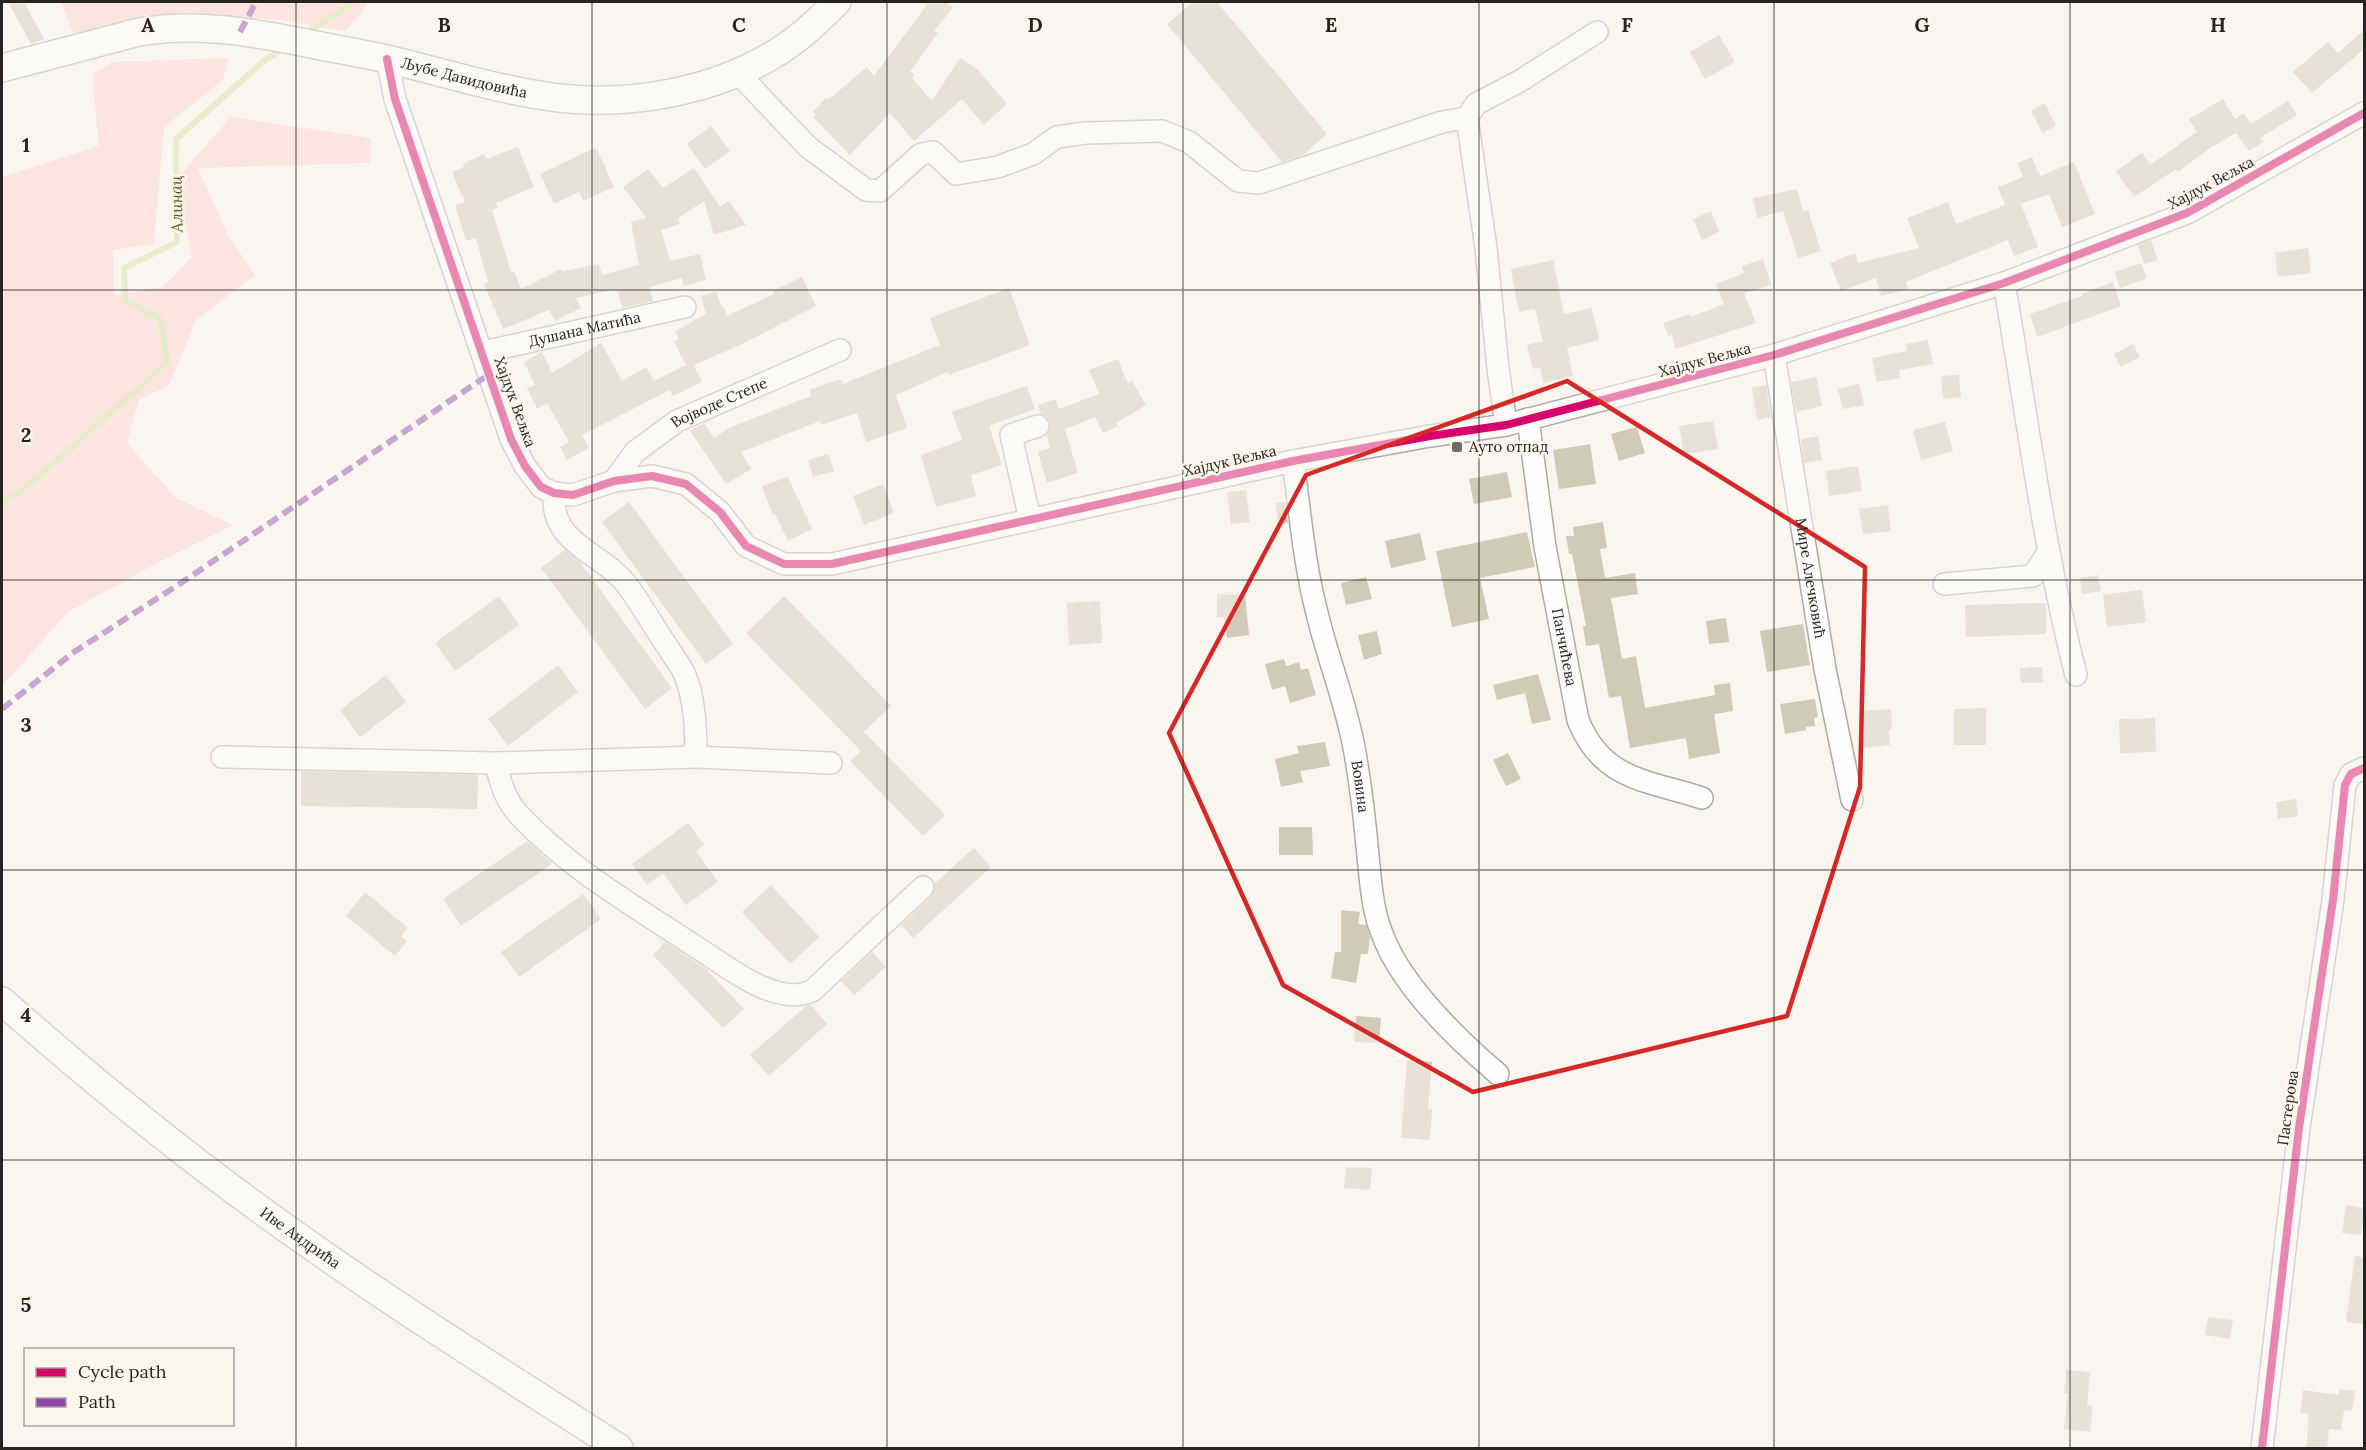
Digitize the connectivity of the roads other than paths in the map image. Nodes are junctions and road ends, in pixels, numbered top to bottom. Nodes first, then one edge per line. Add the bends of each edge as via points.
1 (837, 2) edge
2 (1597, 32) dead end
3 (387, 59) junction
4 (2, 68) edge
5 (737, 72) junction
6 (2364, 113) edge
7 (1467, 118) junction
8 (2004, 284) junction
9 (685, 307) dead end
10 (840, 350) dead end
11 (483, 352) junction
12 (1774, 356) junction
13 (1528, 419) junction
14 (1506, 425) junction
15 (1038, 426) dead end
16 (1293, 461) junction
17 (614, 481) junction
18 (554, 493) junction
19 (1030, 520) junction
20 (2048, 552) junction
21 (1944, 584) dead end
22 (2076, 675) dead end
23 (222, 757) dead end
24 (696, 757) junction
25 (496, 763) junction
26 (831, 763) dead end
27 (2358, 771) edge
28 (1702, 798) dead end
29 (1852, 800) dead end
30 (923, 887) dead end
31 (2, 1001) edge
32 (1498, 1074) dead end
33 (619, 1449) edge
34 (2262, 1449) edge

1 - 5 main road, Љубе Давидовића via 787,45
2 - 7 street via 1476,104
3 - 4 main road, Љубе Давидовића via 267,35 161,28
3 - 5 main road, Љубе Давидовића via 530,93 590,100 660,95
3 - 11 street, Хајдук Вељка via 396,99
5 - 7 street via 808,147 866,190 880,191 921,154 933,152 956,174 998,167 1033,154 1057,137 1086,133 1162,132 1189,142 1238,181 1259,183 1442,122
6 - 8 street, Хајдук Вељка via 2187,213
7 - 14 street
8 - 12 street, Хајдук Вељка
8 - 20 street
9 - 11 street, Душана Матића
10 - 17 street, Војводе Степе via 677,421 634,452
11 - 18 street, Хајдук Вељка via 511,440 541,487
12 - 13 street, Хајдук Вељка
12 - 29 street, Мире Алечковић via 1825,669
13 - 14 street, Хајдук Вељка
13 - 28 street, Панчићева via 1545,547 1578,720 1584,734 1599,756 1618,771
14 - 16 street, Хајдук Вељка
15 - 19 street via 1011,435
16 - 19 street, Хајдук Вељка
16 - 32 street, Вовина via 1316,610 1347,714 1358,768 1376,919 1402,971 1452,1032
17 - 18 street, Хајдук Вељка via 573,495
17 - 19 street, Хајдук Вељка via 652,476 686,484 720,512 746,546 784,564 832,564
18 - 24 street via 555,514 563,532 626,584 684,673 693,707
20 - 21 street via 2033,576
20 - 22 street
23 - 25 street
24 - 25 street
24 - 26 street
25 - 30 street via 511,805 564,856 739,974 776,992 798,996 812,991
27 - 34 street, Пастерова via 2345,784 2333,900 2299,1128
31 - 33 main road, Иве Андрића via 127,1107 265,1214

